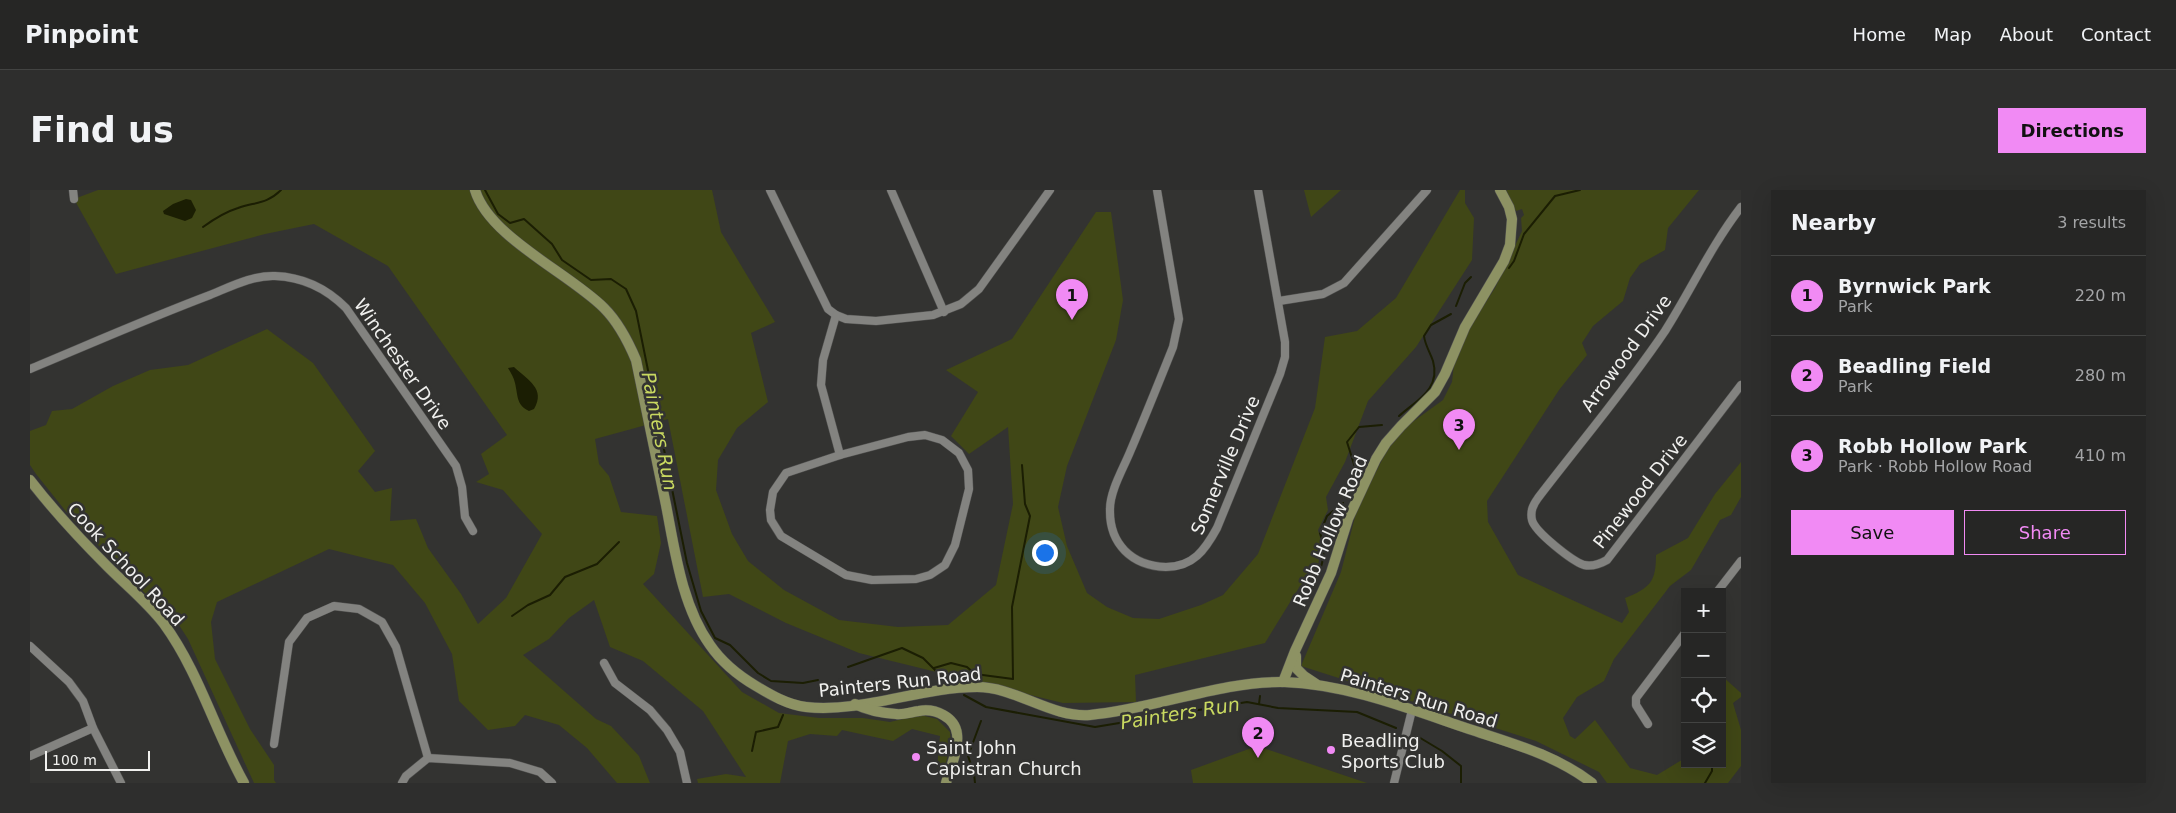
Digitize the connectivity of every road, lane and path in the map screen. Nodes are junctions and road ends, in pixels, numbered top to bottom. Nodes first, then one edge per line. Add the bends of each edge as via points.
1 (474, 190) edge
2 (770, 190) edge
3 (891, 190) edge
4 (1050, 190) edge
5 (1157, 190) edge
6 (1258, 190) edge
7 (1426, 190) edge
8 (1500, 190) edge
9 (1741, 208) edge
10 (1279, 301) junction
11 (944, 312) junction
12 (836, 315) junction
13 (30, 369) edge
14 (1741, 385) edge
15 (840, 455) junction
16 (30, 480) edge
17 (1531, 513) joint
18 (473, 531) dead end
19 (1741, 561) edge
20 (1738, 571) edge
21 (1721, 588) edge
22 (1681, 638) edge
23 (30, 646) edge
24 (1296, 650) junction
25 (604, 663) dead end
26 (1283, 682) junction
27 (1319, 686) junction
28 (855, 704) junction
29 (1412, 710) junction
30 (1648, 724) dead end
31 (93, 728) junction
32 (274, 744) dead end
33 (30, 756) edge
34 (428, 758) junction
35 (241, 782) edge
36 (121, 783) edge
37 (402, 783) edge
38 (552, 783) edge
39 (687, 783) edge
40 (946, 783) edge
41 (1394, 783) edge
42 (1592, 783) edge

1 - 28 street, Painters Run Road via 494,222 518,243 580,286 606,309 625,334 636,360 684,586 693,614 710,645 729,666 773,696 804,706
2 - 12 street via 823,301
3 - 11 street
4 - 11 street via 979,289 961,304
5 - 10 street, Somerville Drive via 1179,319 1173,347 1117,482 1110,508 1111,528 1120,546 1134,558 1151,566 1171,567 1189,562 1206,548 1280,374 1285,357
6 - 10 street, Somerville Drive
7 - 10 street via 1344,283 1323,294
8 - 24 street, Robb Hollow Road via 1512,219 1510,245 1504,261 1465,327 1435,392 1401,426 1376,460 1348,519 1332,573
9 - 17 street, Arrowood Drive via 1721,235 1665,330 1538,498
11 - 12 street via 876,321 856,321
12 - 15 street via 823,360 821,385
13 - 18 street, Winchester Drive via 254,278 274,276 311,283 332,294 346,308 456,466 465,517
14 - 17 street, Pinewood Drive via 1614,551 1600,564 1585,565 1577,561 1540,533 1532,522
15 - 15 street via 786,473 778,483 770,510 781,536 846,575 872,580 916,579 945,565 955,545 969,489 968,470 959,452 942,440 925,435
16 - 35 street, Cook School Road via 80,539 137,594 176,642
19 - 20 street
20 - 21 street
22 - 30 street via 1636,698 1636,705
23 - 31 street via 69,682 83,701
24 - 26 street, Robb Hollow Road
24 - 27 street via 1296,668
25 - 39 street via 615,683 650,710 667,730 680,752
26 - 27 street, Painters Run Road
26 - 28 street, Painters Run Road via 1243,685 1117,712 1084,715 1051,709 1015,694 980,687 937,690
27 - 29 street, Painters Run Road
28 - 40 street via 869,711 899,714 921,710 947,717 957,736
29 - 41 street
29 - 42 street, Painters Run Road via 1558,761
31 - 33 street
31 - 36 street
32 - 34 street via 289,642 307,618 334,606 359,609 382,622 396,647
34 - 37 street
34 - 38 street via 510,763 540,772

